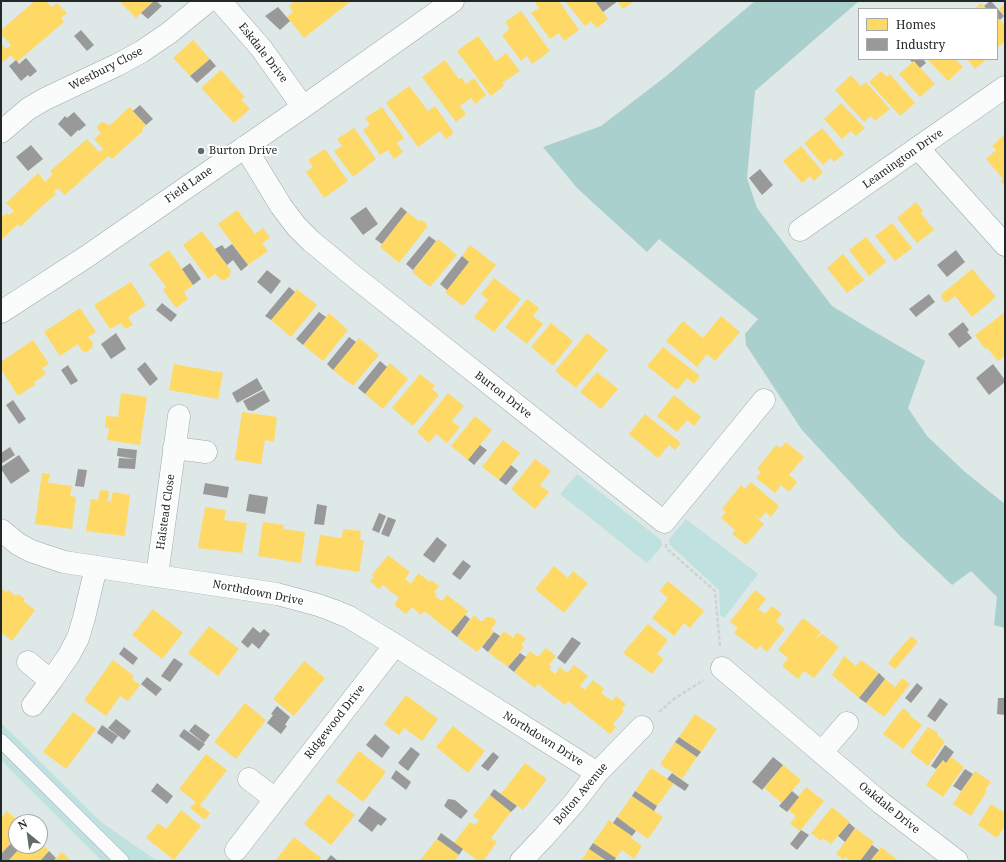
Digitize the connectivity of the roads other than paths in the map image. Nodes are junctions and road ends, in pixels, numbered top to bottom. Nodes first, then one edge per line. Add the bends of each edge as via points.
1 (208, 1) edge
2 (220, 1) edge
3 (453, 1) edge
4 (1005, 87) edge
5 (303, 107) junction
6 (1, 132) edge
7 (245, 147) junction
8 (918, 148) junction
9 (800, 230) dead end
10 (1005, 245) edge
11 (1, 312) edge
12 (764, 400) dead end
13 (179, 416) dead end
14 (174, 448) junction
15 (206, 452) dead end
16 (1, 530) edge
17 (96, 567) junction
18 (157, 576) junction
19 (395, 644) junction
20 (28, 662) dead end
21 (722, 668) dead end
22 (51, 681) junction
23 (32, 705) dead end
24 (847, 723) dead end
25 (642, 727) dead end
26 (1, 740) edge
27 (822, 752) junction
28 (597, 773) junction
29 (249, 779) dead end
30 (275, 799) junction
31 (236, 850) dead end
32 (122, 861) edge
33 (521, 861) edge
34 (957, 861) edge

1 - 6 street, Westbury Close via 141,52 45,99 28,109
2 - 5 street, Eskdale Drive via 261,48
3 - 5 street, Field Lane
4 - 8 street, Leamington Drive
5 - 7 street, Field Lane
7 - 11 street, Field Lane via 86,257
7 - 12 street, Burton Drive via 281,206 311,241 664,522
8 - 9 street, Leamington Drive
8 - 10 street
13 - 14 street, Halstead Close
14 - 15 street
14 - 18 street, Halstead Close
16 - 17 street, Northdown Drive via 31,551 64,562
17 - 18 street, Northdown Drive
17 - 22 street via 78,638
18 - 19 street, Northdown Drive via 277,594 318,605 349,617
19 - 28 street, Northdown Drive
19 - 30 street, Ridgewood Drive
20 - 22 street
21 - 27 street, Oakdale Drive
22 - 23 street
24 - 27 street
25 - 28 street, Bolton Avenue
26 - 32 lane
27 - 34 street, Oakdale Drive via 881,803
28 - 33 street, Bolton Avenue via 574,803
29 - 30 street
30 - 31 street, Ridgewood Drive

